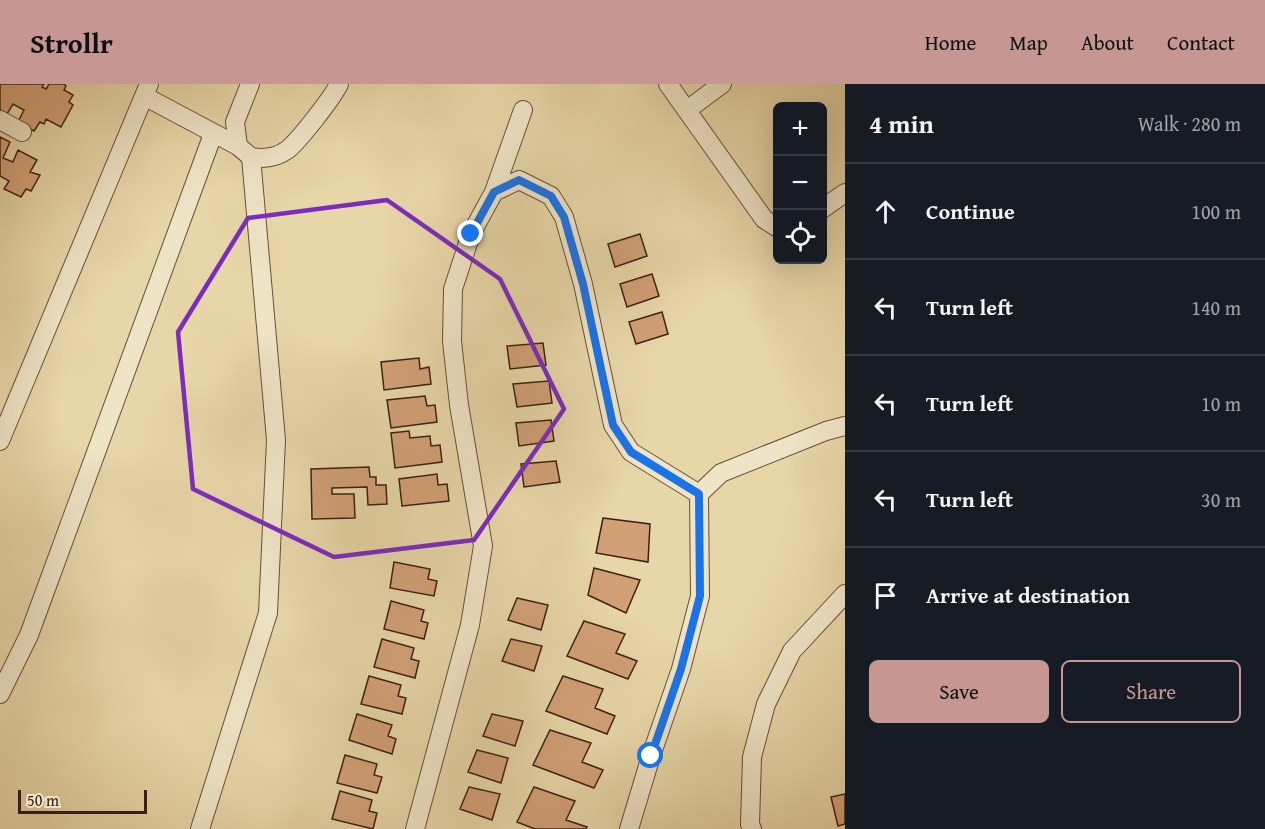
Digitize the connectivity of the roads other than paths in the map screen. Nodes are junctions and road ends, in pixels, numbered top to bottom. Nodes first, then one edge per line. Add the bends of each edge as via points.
1 (250, 84) edge
2 (339, 84) edge
3 (668, 84) edge
4 (722, 84) edge
5 (147, 90) edge
6 (524, 110) dead end
7 (687, 110) junction
8 (0, 120) edge
9 (22, 132) dead end
10 (213, 134) junction
11 (244, 152) junction
12 (494, 192) junction
13 (845, 193) edge
14 (827, 205) edge
15 (773, 225) edge
16 (845, 426) edge
17 (0, 441) edge
18 (699, 494) junction
19 (845, 594) edge
20 (0, 694) edge
21 (200, 829) edge
22 (416, 829) edge
23 (629, 829) edge
24 (752, 829) edge

1 - 11 street via 235,122
2 - 11 street via 286,151 266,159
3 - 7 street
4 - 7 street
5 - 10 street
5 - 17 street
6 - 12 street
7 - 15 street via 764,219
8 - 9 street
10 - 11 street
10 - 20 street via 29,635
11 - 21 street via 276,440 268,613
12 - 18 street via 519,180 551,196 564,217 583,284 613,425 631,452
12 - 22 street via 471,234 453,289 459,405 483,546 470,625
13 - 14 street
16 - 18 street via 720,473
18 - 23 street via 700,596 681,669
19 - 24 street via 792,651 766,704 752,757

